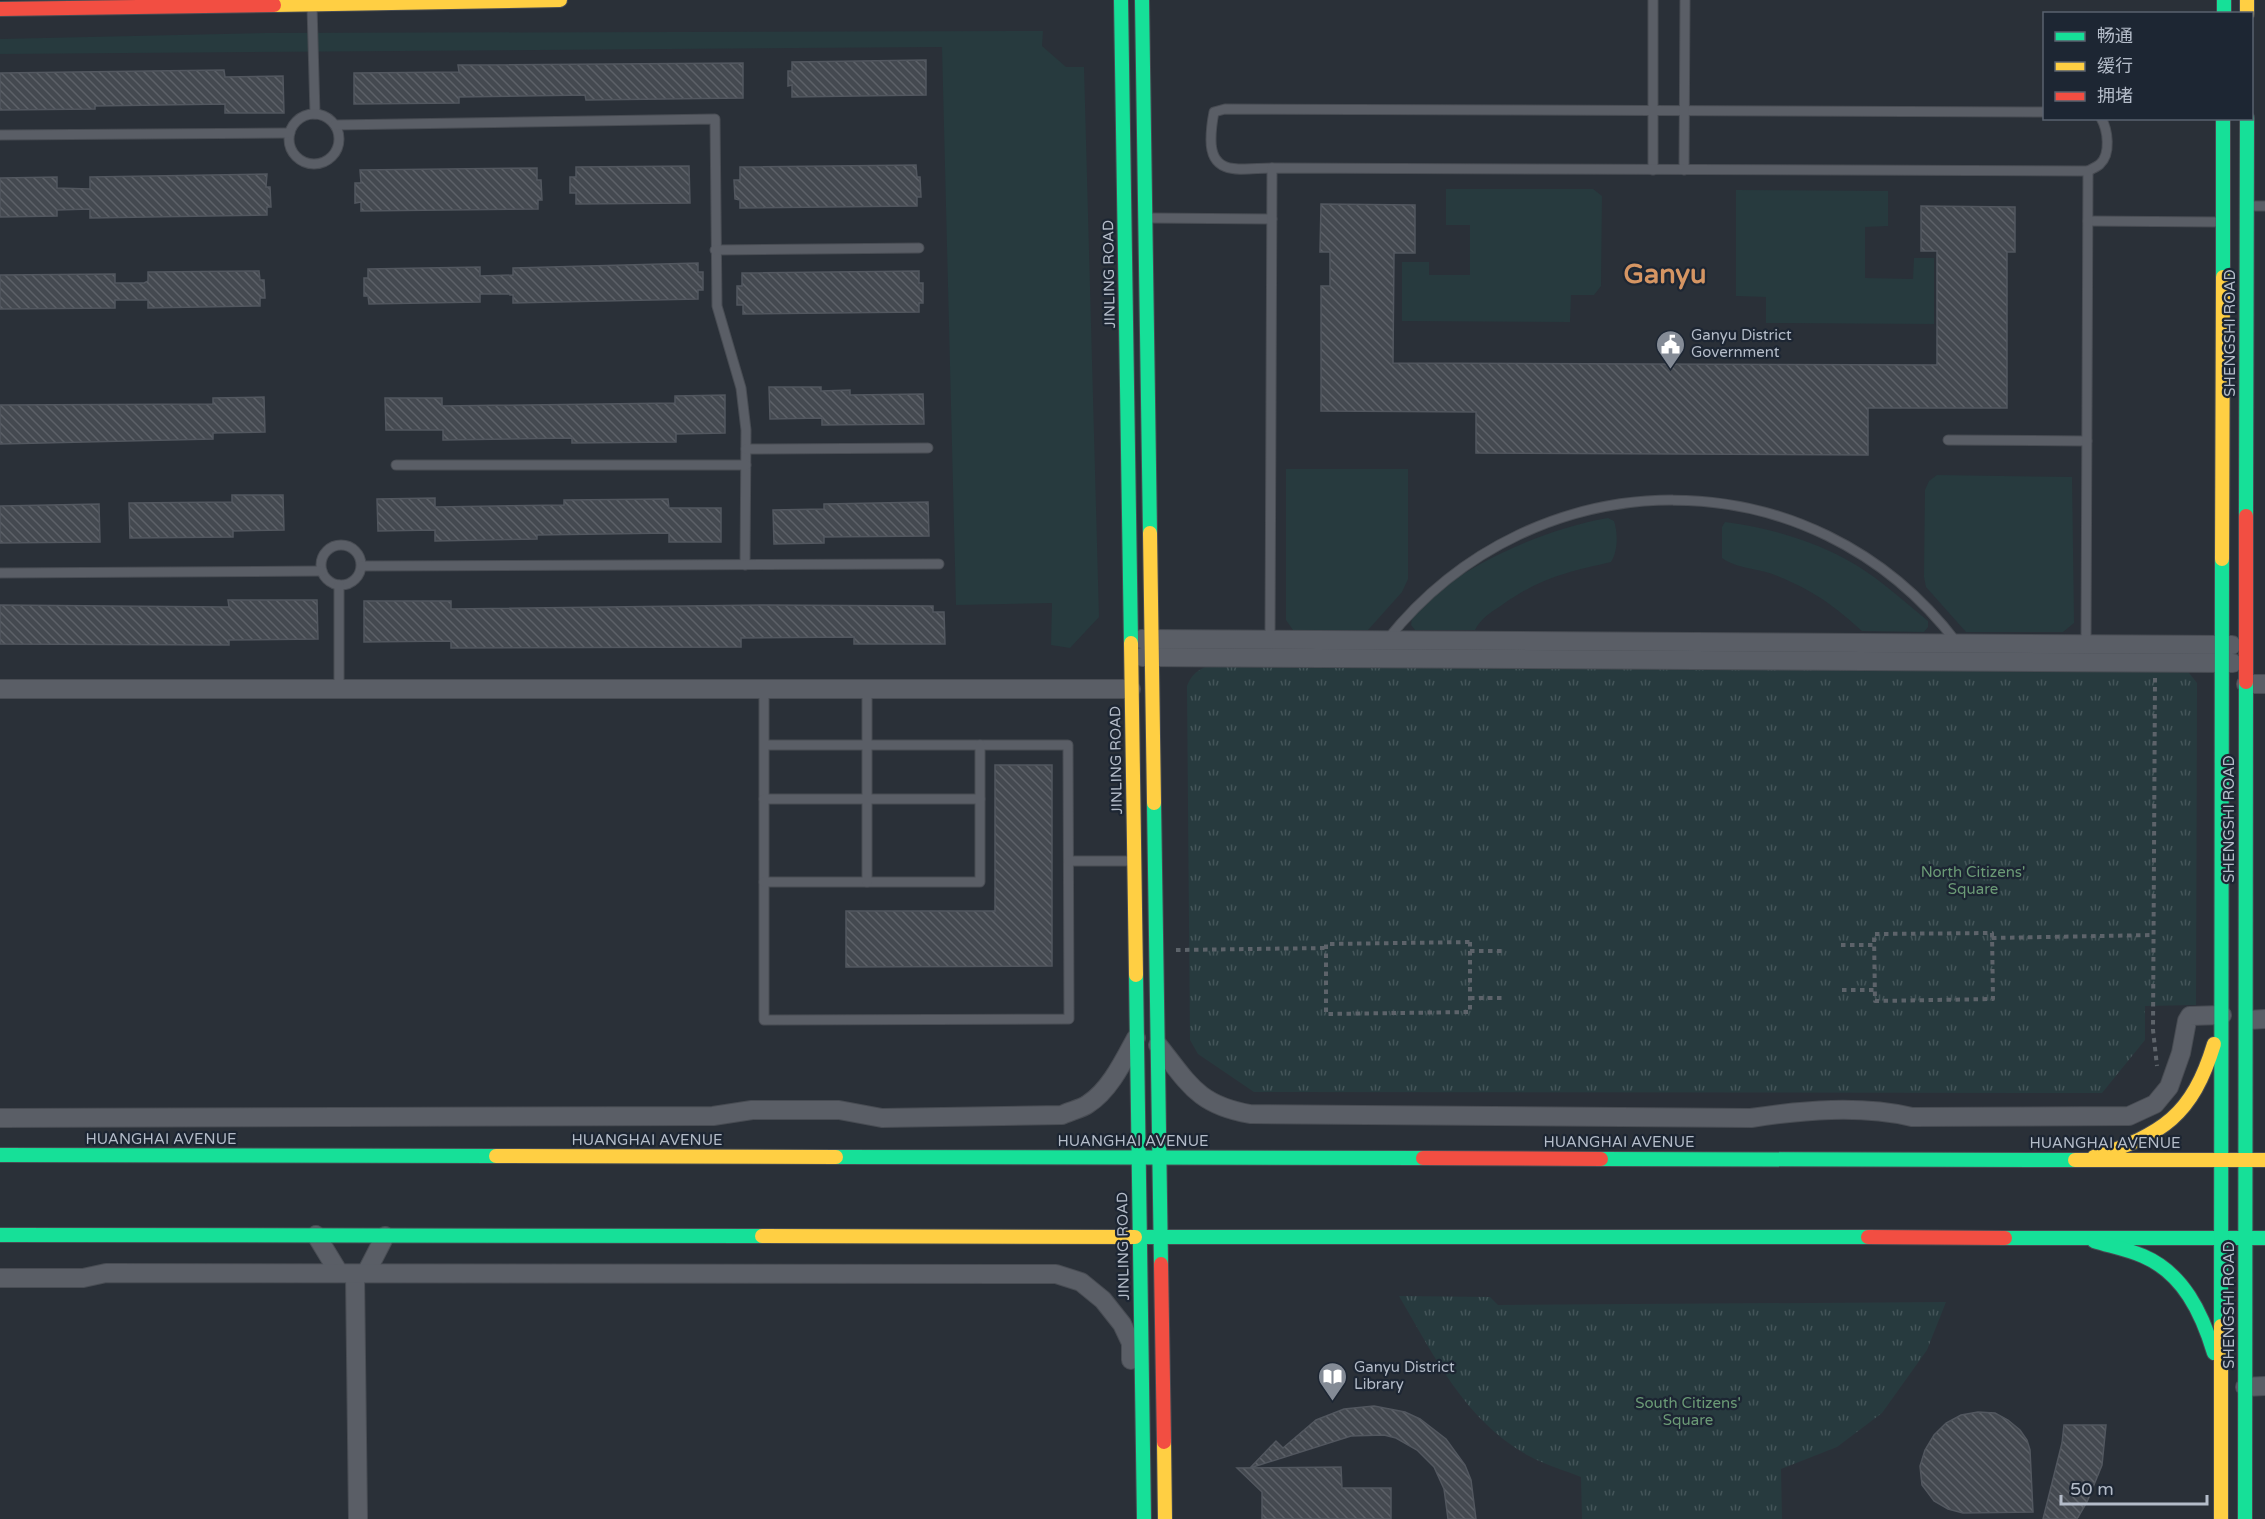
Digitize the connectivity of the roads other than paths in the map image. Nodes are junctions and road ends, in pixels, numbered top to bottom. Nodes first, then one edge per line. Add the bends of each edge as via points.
1 (560, 0) edge
2 (1121, 0) edge
3 (1142, 0) edge
4 (1653, 0) edge
5 (1685, 0) edge
6 (312, 4) junction
7 (0, 9) edge
8 (1653, 111) junction
9 (1684, 111) junction
10 (2043, 112) edge
11 (315, 114) junction
12 (2102, 120) edge
13 (2223, 120) edge
14 (2247, 120) edge
15 (335, 125) junction
16 (290, 133) junction
17 (0, 135) edge
18 (1272, 168) junction
19 (1653, 170) junction
20 (1684, 170) junction
21 (2088, 171) junction
22 (2247, 206) junction
23 (2265, 206) edge
24 (1145, 218) junction
25 (1272, 219) junction
26 (2088, 221) junction
27 (2223, 222) junction
28 (919, 248) dead end
29 (715, 250) junction
30 (1948, 440) dead end
31 (2087, 441) junction
32 (928, 448) dead end
33 (746, 449) junction
34 (396, 465) dead end
35 (746, 465) junction
36 (939, 564) dead end
37 (746, 565) junction
38 (362, 566) junction
39 (322, 571) junction
40 (0, 573) edge
41 (339, 585) junction
42 (1151, 639) junction
43 (1270, 639) junction
44 (1387, 640) junction
45 (1957, 643) junction
46 (2086, 644) junction
47 (1131, 648) junction
48 (2222, 653) junction
49 (2246, 654) junction
50 (1152, 657) junction
51 (2246, 684) junction
52 (2265, 684) edge
53 (0, 689) edge
54 (339, 689) junction
55 (764, 689) junction
56 (867, 689) junction
57 (1131, 689) junction
58 (867, 745) junction
59 (980, 745) junction
60 (764, 746) junction
61 (764, 799) junction
62 (867, 799) junction
63 (980, 799) junction
64 (1069, 861) junction
65 (1134, 861) junction
66 (764, 882) junction
67 (867, 882) junction
68 (2222, 1015) junction
69 (2253, 1017) edge
70 (1137, 1037) junction
71 (1158, 1045) junction
72 (2260, 1058) dead end
73 (0, 1118) edge
74 (0, 1155) edge
75 (1138, 1157) junction
76 (1159, 1157) junction
77 (2086, 1159) junction
78 (2222, 1160) junction
79 (2245, 1160) junction
80 (2265, 1160) edge
81 (0, 1235) edge
82 (316, 1235) junction
83 (385, 1236) junction
84 (1140, 1237) junction
85 (1160, 1237) junction
86 (2082, 1238) junction
87 (2222, 1238) junction
88 (2246, 1238) junction
89 (2265, 1238) edge
90 (353, 1273) junction
91 (0, 1278) edge
92 (2260, 1343) dead end
93 (2221, 1382) junction
94 (2245, 1385) junction
95 (2265, 1386) edge
96 (358, 1519) edge
97 (1134, 1519) edge
98 (1144, 1519) edge
99 (1165, 1519) edge
100 (2221, 1519) edge
101 (2245, 1519) edge

1 - 6 main road
2 - 47 main road, JINLING ROAD
3 - 24 main road
4 - 8 lane
5 - 9 lane
6 - 7 main road
6 - 11 lane
8 - 9 lane
8 - 18 lane via 1214,112 1211,154 1217,164 1229,168
8 - 19 lane
9 - 10 lane
9 - 20 lane
11 - 15 lane
11 - 16 lane via 300,118
12 - 21 lane via 2106,127 2106,155 2100,165
13 - 27 main road, SHENGSHI ROAD
14 - 22 main road, SHENGSHI ROAD
15 - 16 lane via 337,150 325,163 315,165 297,159 291,151
15 - 29 lane via 714,119
16 - 17 lane
18 - 19 lane
18 - 25 lane
19 - 20 lane
20 - 21 lane
21 - 26 lane
22 - 23 lane
22 - 49 main road, SHENGSHI ROAD
24 - 25 lane
24 - 42 main road
25 - 43 lane
26 - 27 lane
26 - 31 lane
27 - 48 main road, SHENGSHI ROAD
28 - 29 lane
29 - 33 lane via 717,306 741,388
30 - 31 lane
31 - 46 lane
32 - 33 lane
33 - 35 lane
34 - 35 lane
35 - 37 lane
36 - 37 lane
37 - 38 lane
38 - 39 lane via 357,551 342,544 322,556
38 - 41 lane via 354,581
39 - 40 lane
39 - 41 lane via 325,578
41 - 54 lane
42 - 43 street
42 - 47 street
42 - 50 main road
43 - 44 street
44 - 45 street
44 - 45 lane via 1443,582 1520,533 1608,505 1671,500 1764,512 1822,534 1901,584
45 - 46 street
46 - 48 street
47 - 50 street
47 - 57 main road, JINLING ROAD
48 - 49 street
48 - 50 street via 2155,662
48 - 68 main road, SHENGSHI ROAD
49 - 51 main road, SHENGSHI ROAD
50 - 71 main road
51 - 52 street
51 - 69 main road, SHENGSHI ROAD
53 - 54 street
54 - 55 street
55 - 56 street
55 - 60 lane
56 - 57 street
56 - 58 lane
57 - 65 main road, JINLING ROAD
58 - 59 lane
58 - 60 lane
58 - 62 lane
59 - 63 lane
59 - 64 lane via 1068,745
60 - 61 lane
61 - 62 lane
61 - 66 lane
62 - 63 lane
62 - 67 lane
63 - 67 lane via 980,882
64 - 65 lane
64 - 66 lane via 1069,1020 764,1020
65 - 70 main road, JINLING ROAD
66 - 67 lane
68 - 71 street via 2190,1016 2169,1088 2155,1104 2128,1116 1912,1118 1886,1111 1797,1111 1751,1118 1250,1114 1216,1106 1194,1090
68 - 77 main road via 2203,1079 2174,1120 2122,1148
68 - 78 main road, SHENGSHI ROAD
69 - 72 main road
69 - 79 main road, SHENGSHI ROAD
70 - 73 street via 1099,1094 1089,1104 1062,1114 882,1118 839,1110 752,1110 713,1116
70 - 75 main road, JINLING ROAD
71 - 76 main road
74 - 75 main road, HUANGHAI AVENUE
75 - 76 main road, HUANGHAI AVENUE
75 - 84 main road, JINLING ROAD
76 - 77 main road, HUANGHAI AVENUE
76 - 85 main road
77 - 78 main road, HUANGHAI AVENUE
78 - 79 main road, HUANGHAI AVENUE
78 - 87 main road, SHENGSHI ROAD
79 - 80 main road, HUANGHAI AVENUE
79 - 88 main road, SHENGSHI ROAD
81 - 82 main road
82 - 83 main road
82 - 90 street
83 - 84 main road
83 - 90 street
84 - 85 main road
84 - 98 main road, JINLING ROAD
85 - 86 main road
85 - 99 main road
86 - 87 main road
86 - 93 main road via 2144,1257 2177,1280 2202,1317
87 - 88 main road
87 - 93 main road, SHENGSHI ROAD
88 - 89 main road
88 - 94 main road, SHENGSHI ROAD
90 - 91 street via 106,1273 83,1278
90 - 96 street
90 - 97 street via 1064,1276 1081,1282 1103,1300 1131,1343
92 - 94 main road
93 - 100 main road, SHENGSHI ROAD
94 - 95 street
94 - 101 main road, SHENGSHI ROAD

